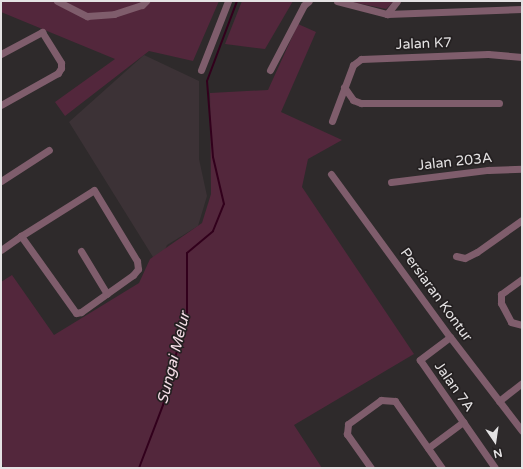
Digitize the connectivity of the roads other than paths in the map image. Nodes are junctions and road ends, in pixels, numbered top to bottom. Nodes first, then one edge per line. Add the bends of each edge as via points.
1 (57, 1) edge
2 (146, 1) edge
3 (228, 1) edge
4 (309, 1) edge
5 (337, 1) edge
6 (397, 1) edge
7 (522, 9) edge
8 (387, 14) junction
9 (1, 54) edge
10 (522, 57) edge
11 (201, 70) dead end
12 (270, 70) dead end
13 (344, 87) junction
14 (499, 103) dead end
15 (1, 105) edge
16 (332, 121) dead end
17 (49, 150) dead end
18 (522, 169) edge
19 (331, 174) dead end
20 (1, 181) edge
21 (391, 182) dead end
22 (522, 220) edge
23 (21, 236) junction
24 (1, 250) edge
25 (81, 251) dead end
26 (456, 256) dead end
27 (522, 279) edge
28 (107, 294) junction
29 (522, 325) edge
30 (450, 337) junction
31 (522, 383) edge
32 (499, 401) junction
33 (463, 422) junction
34 (522, 430) edge
35 (428, 448) junction
36 (371, 468) edge
37 (442, 468) edge
38 (495, 468) edge

1 - 2 street via 87,16 114,14 142,5
3 - 11 street
4 - 12 street via 304,5
5 - 8 street
6 - 8 street
7 - 8 street
9 - 15 street via 42,32 61,68 58,73
10 - 13 street, Jalan K7 via 488,54 398,59 371,56 353,65
13 - 14 street via 353,100 361,103
13 - 16 street, Jalan K7
17 - 20 street
18 - 21 street, Jalan 203A via 488,170
19 - 30 street, Persiaran Kontur
22 - 26 street via 465,258
23 - 24 street
23 - 28 street via 76,313
23 - 28 street via 94,190 137,261 138,269 133,275
25 - 28 street
27 - 29 street via 501,294 505,314 511,322
30 - 32 street, Persiaran Kontur
30 - 33 street, Jalan 7A via 420,360
31 - 32 street
32 - 34 street, Persiaran Kontur
33 - 35 street
33 - 38 street, Jalan 7A
35 - 36 street via 395,401 381,400 348,424 347,434
35 - 37 street

